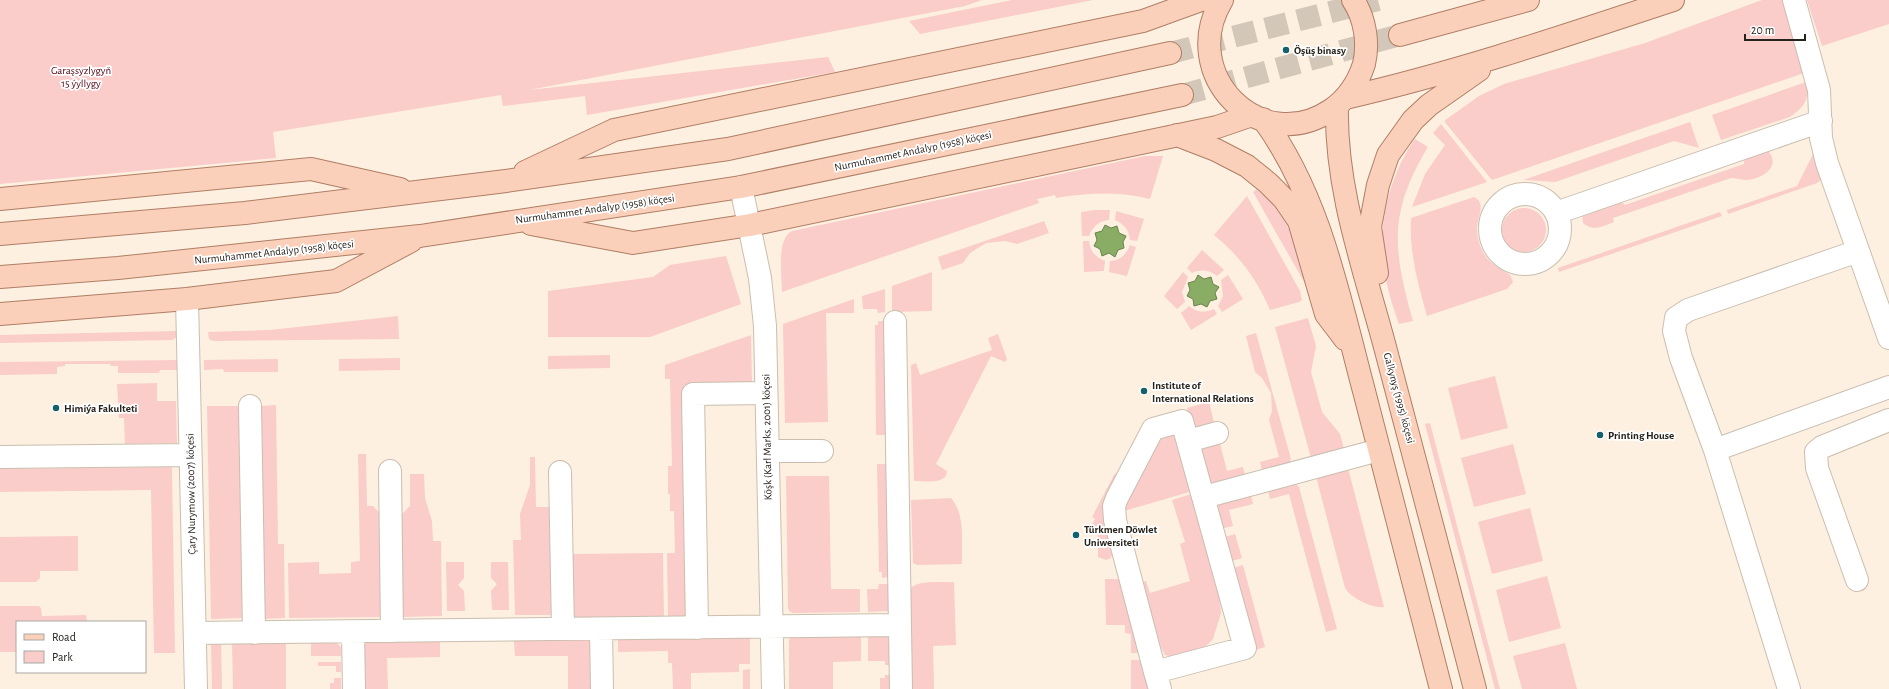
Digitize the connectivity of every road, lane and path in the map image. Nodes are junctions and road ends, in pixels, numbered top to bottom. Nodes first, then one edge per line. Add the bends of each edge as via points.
1 (1170, 0) edge
2 (1201, 0) edge
3 (1222, 0) edge
4 (1352, 0) edge
5 (1528, 0) edge
6 (1673, 0) edge
7 (1794, 0) edge
8 (1143, 21) junction
9 (1400, 35) tunnel mouth
10 (1170, 53) tunnel mouth
11 (1496, 58) junction
12 (1182, 94) tunnel mouth
13 (1341, 102) junction
14 (1257, 117) junction
15 (1821, 121) junction
16 (1177, 135) junction
17 (506, 181) junction
18 (741, 187) junction
19 (415, 193) junction
20 (0, 199) edge
21 (1556, 213) dead end
22 (514, 221) junction
23 (750, 225) junction
24 (0, 234) edge
25 (420, 236) junction
26 (1858, 251) junction
27 (0, 277) edge
28 (187, 299) junction
29 (0, 314) edge
30 (895, 322) dead end
31 (1889, 338) edge
32 (1385, 346) junction
33 (1353, 351) junction
34 (1889, 387) edge
35 (766, 393) junction
36 (250, 406) dead end
37 (1889, 420) edge
38 (1217, 433) dead end
39 (1188, 441) junction
40 (1379, 450) junction
41 (1715, 450) junction
42 (768, 451) junction
43 (822, 451) dead end
44 (190, 455) junction
45 (0, 458) edge
46 (390, 470) dead end
47 (560, 472) dead end
48 (1204, 497) junction
49 (1857, 580) dead end
50 (899, 625) junction
51 (772, 626) junction
52 (697, 628) junction
53 (563, 629) junction
54 (601, 629) junction
55 (392, 631) junction
56 (353, 632) junction
57 (195, 633) junction
58 (254, 633) junction
59 (1158, 680) edge
60 (196, 689) edge
61 (354, 689) edge
62 (602, 689) edge
63 (773, 689) edge
64 (900, 689) edge
65 (1441, 689) edge
66 (1475, 689) edge
67 (1789, 689) edge

1 - 8 main road
2 - 8 main road
3 - 14 main road via 1209,30 1208,52 1211,64 1226,94
4 - 13 main road via 1364,24 1366,52 1358,80
5 - 9 main road
6 - 11 main road
7 - 15 street via 1819,90
8 - 17 main road via 614,130
10 - 17 main road via 728,149
11 - 13 main road
11 - 32 main road via 1429,105 1409,126 1388,155 1378,185 1370,227 1384,299
12 - 18 main road, Nurmuhammet Andalyp (1958) köçesi
13 - 14 main road via 1318,117 1296,123
13 - 32 main road, Galkynyş (1995) köçesi via 1337,137 1343,185 1353,234
14 - 16 main road
14 - 33 main road via 1289,159 1304,191 1318,226
15 - 21 street
15 - 26 street via 1821,138 1827,163
16 - 23 main road
16 - 33 main road via 1216,150 1247,166 1284,199 1299,221 1326,314
17 - 19 main road
18 - 22 main road, Nurmuhammet Andalyp (1958) köçesi
18 - 23 street, Köşk (Karl Marks, 2001) köçesi
19 - 20 main road via 311,168 151,186
19 - 24 main road via 245,213
22 - 23 main road via 633,244
22 - 25 main road, Nurmuhammet Andalyp (1958) köçesi
23 - 35 street, Köşk (Karl Marks, 2001) köçesi via 763,308
25 - 27 main road, Nurmuhammet Andalyp (1958) köçesi via 118,268
25 - 28 main road via 336,281
26 - 31 street
26 - 41 street via 1688,310 1676,318 1674,330 1680,358
28 - 29 main road
28 - 44 street, Çary Nurymow (2007) köçesi
30 - 50 street
32 - 66 main road, Galkynyş (1995) köçesi
33 - 40 main road
34 - 41 street
35 - 42 street, Köşk (Karl Marks, 2001) köçesi
35 - 52 street via 693,394
36 - 58 street
37 - 49 street via 1822,447 1816,452 1817,468
38 - 39 street
39 - 48 street
39 - 59 street via 1182,421 1153,429 1114,506 1115,520
40 - 48 street
40 - 65 main road
41 - 67 street
42 - 43 street
42 - 51 street, Köşk (Karl Marks, 2001) köçesi
44 - 45 street
44 - 57 street, Çary Nurymow (2007) köçesi
46 - 55 street
47 - 53 street
48 - 59 street via 1245,648
50 - 51 street
50 - 64 street
51 - 52 street
51 - 63 street, Köşk (Karl Marks, 2001) köçesi
52 - 54 street
53 - 54 street
53 - 55 street
54 - 62 street
55 - 56 street
56 - 58 street
56 - 61 street
57 - 58 street
57 - 60 street, Çary Nurymow (2007) köçesi

